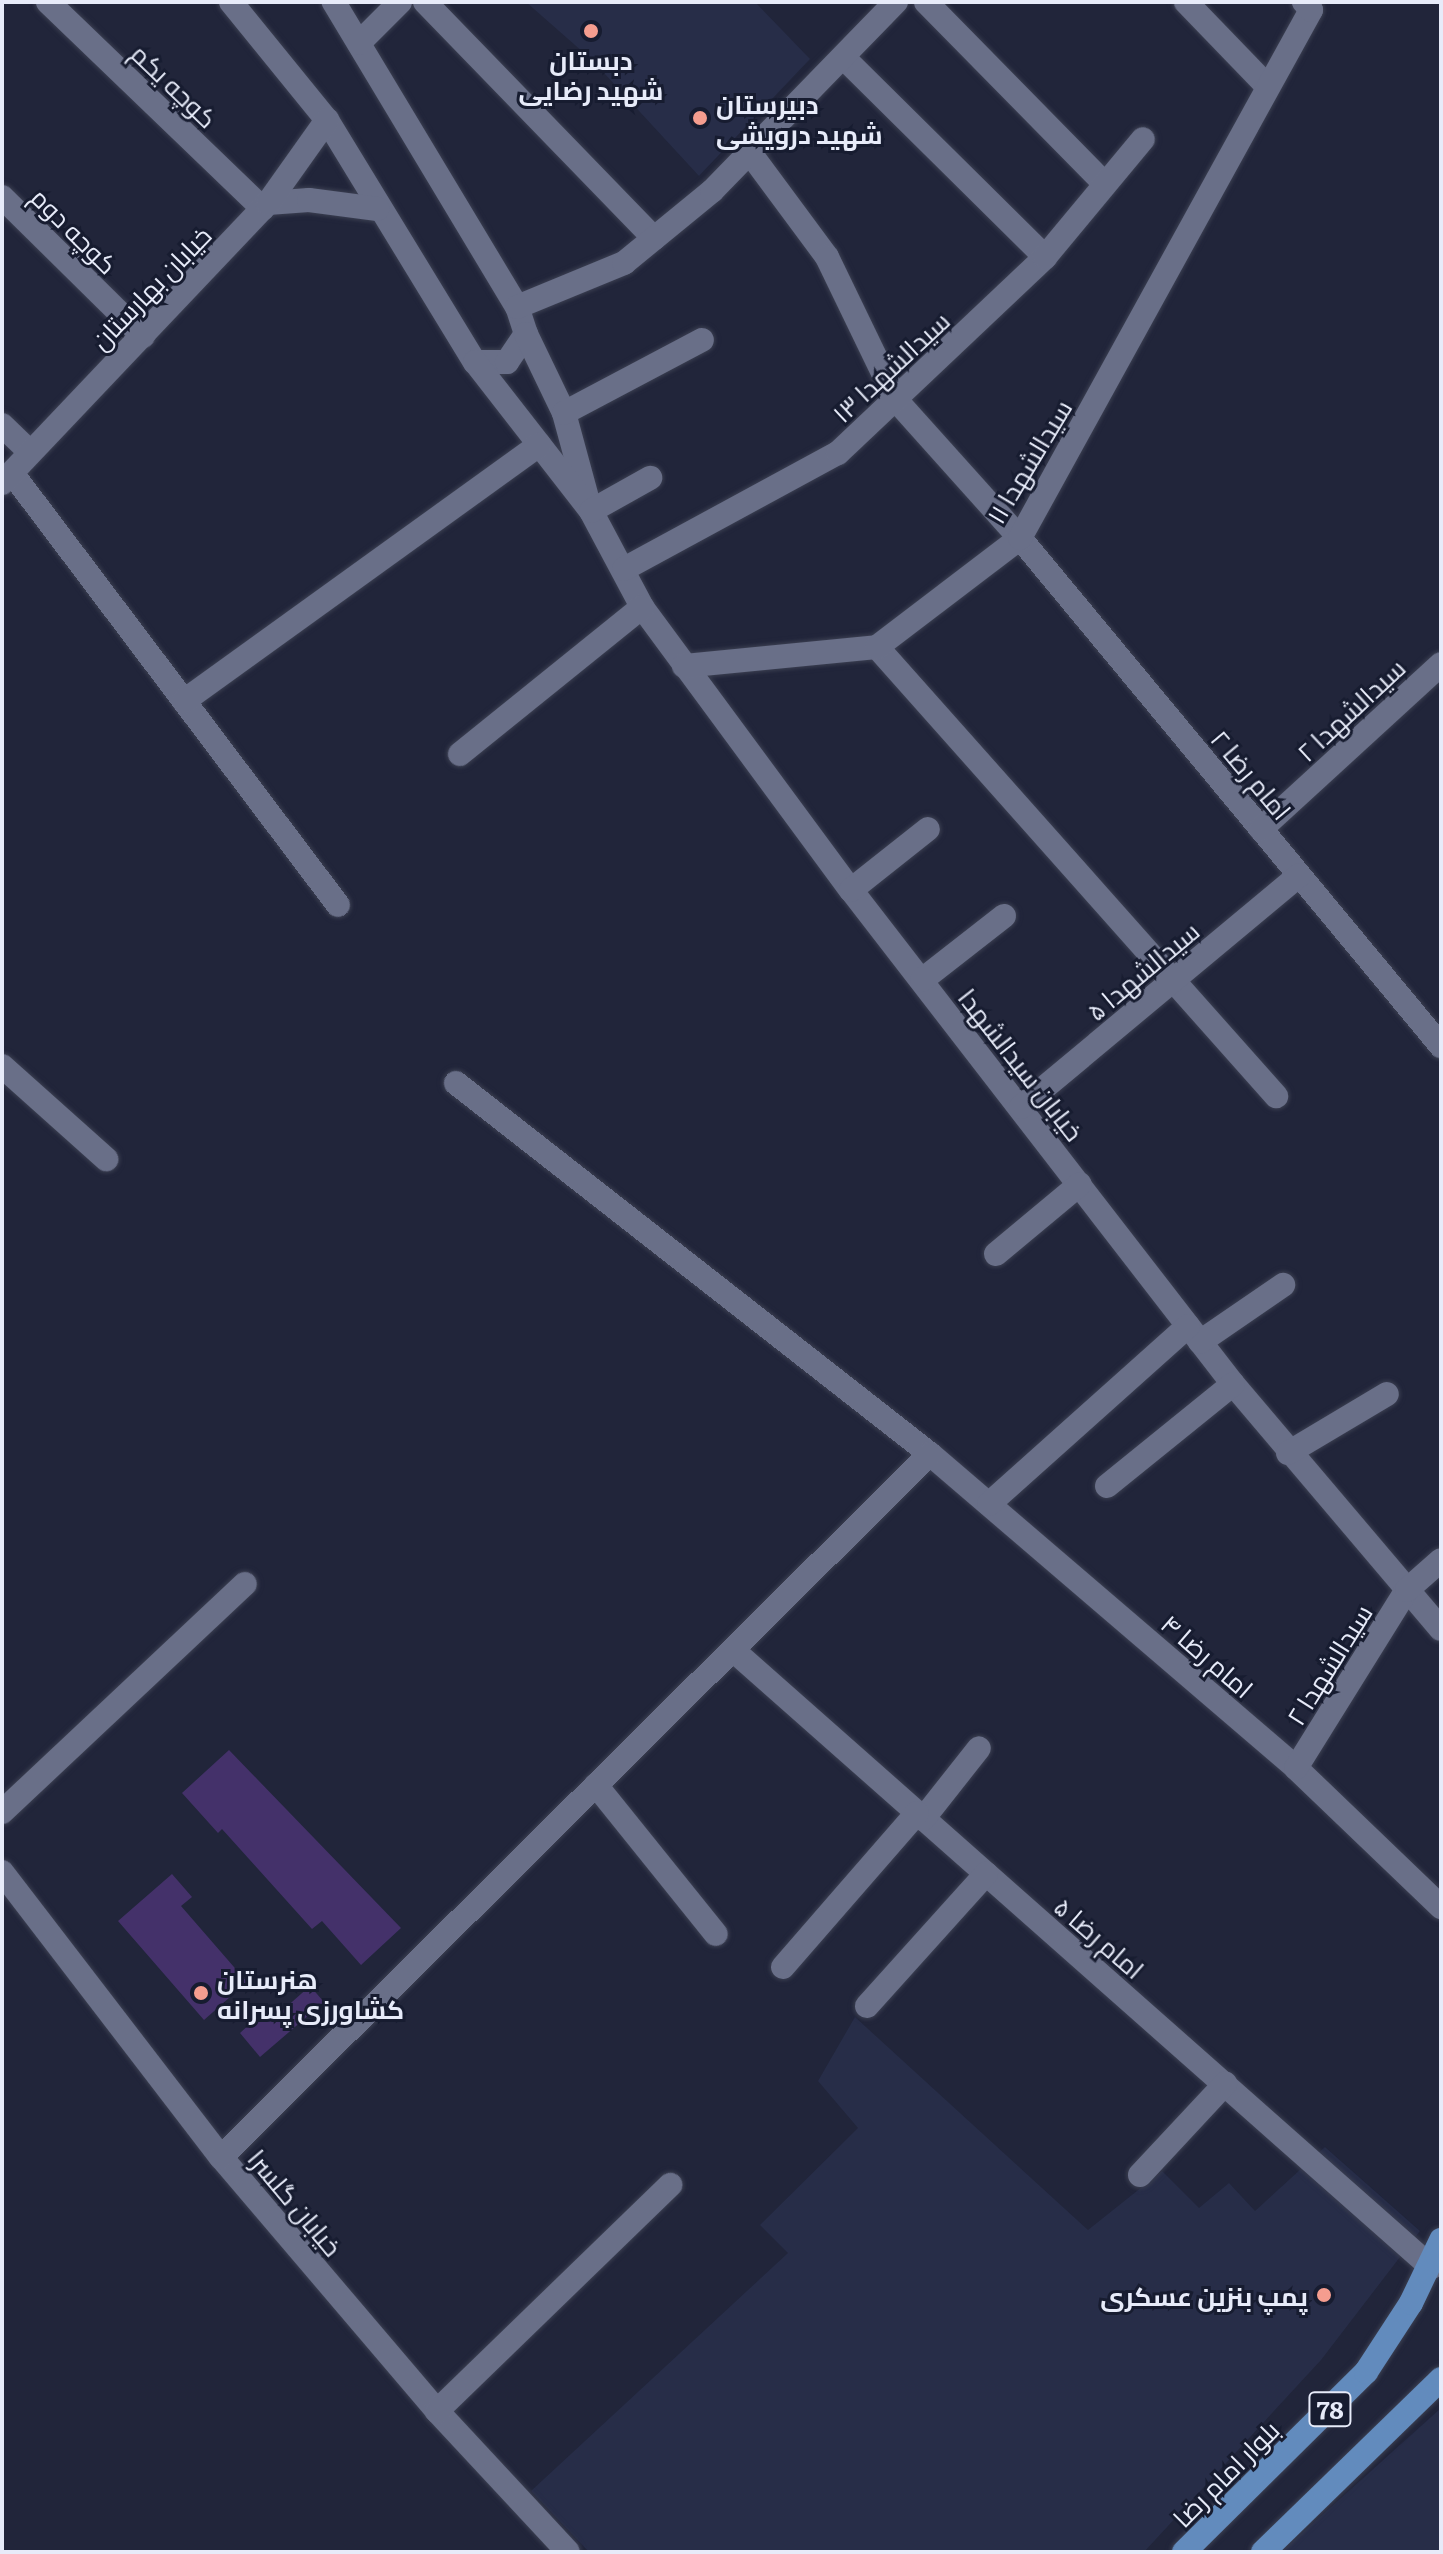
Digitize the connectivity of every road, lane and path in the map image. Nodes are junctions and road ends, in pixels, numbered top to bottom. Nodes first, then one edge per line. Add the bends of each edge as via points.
1 (48, 2) edge
2 (231, 2) edge
3 (334, 2) edge
4 (400, 2) edge
5 (425, 2) edge
6 (926, 2) edge
7 (1186, 2) edge
8 (1304, 2) edge
9 (887, 5) edge
10 (359, 43) junction
11 (843, 57) junction
12 (1267, 86) junction
13 (327, 120) junction
14 (1143, 139) dead end
15 (750, 153) junction
16 (1105, 184) junction
17 (2, 197) edge
18 (266, 206) junction
19 (377, 209) junction
20 (654, 238) junction
21 (1045, 257) junction
22 (517, 307) junction
23 (526, 334) junction
24 (143, 336) junction
25 (702, 340) dead end
26 (475, 362) junction
27 (896, 400) junction
28 (564, 413) junction
29 (2, 425) edge
30 (539, 445) junction
31 (30, 452) junction
32 (7, 478) edge
33 (650, 478) dead end
34 (591, 511) junction
35 (1020, 538) junction
36 (624, 569) junction
37 (642, 607) junction
38 (877, 647) junction
39 (1441, 664) edge
40 (684, 666) junction
41 (184, 701) junction
42 (460, 754) dead end
43 (928, 829) dead end
44 (1261, 829) junction
45 (1299, 875) junction
46 (851, 890) junction
47 (338, 905) dead end
48 (1004, 916) dead end
49 (922, 980) junction
50 (1171, 982) junction
51 (1441, 1046) edge
52 (2, 1066) edge
53 (456, 1083) dead end
54 (1276, 1096) dead end
55 (1021, 1107) junction
56 (106, 1159) dead end
57 (1080, 1184) junction
58 (996, 1254) dead end
59 (1283, 1285) dead end
60 (1194, 1334) junction
61 (1233, 1384) junction
62 (1387, 1394) dead end
63 (1288, 1453) junction
64 (930, 1454) junction
65 (1107, 1486) dead end
66 (989, 1504) junction
67 (1441, 1560) edge
68 (245, 1584) dead end
69 (1407, 1590) junction
70 (1441, 1629) edge
71 (733, 1650) junction
72 (979, 1748) dead end
73 (1296, 1768) junction
74 (596, 1785) junction
75 (2, 1812) edge
76 (920, 1816) junction
77 (2, 1872) edge
78 (986, 1874) junction
79 (1441, 1907) edge
80 (716, 1934) dead end
81 (783, 1967) dead end
82 (867, 2006) dead end
83 (1225, 2084) junction
84 (221, 2157) junction
85 (1140, 2175) dead end
86 (670, 2185) dead end
87 (1441, 2240) edge
88 (1431, 2267) junction
89 (1439, 2386) edge
90 (437, 2411) junction
91 (568, 2552) edge
92 (1184, 2552) edge
93 (1263, 2552) edge

1 - 18 street, کوچه یکم
2 - 13 street
3 - 10 street
4 - 10 street
5 - 20 street
6 - 16 street
7 - 12 street
8 - 12 street, سیدالشهدا ۱۱ via 1311,10
9 - 11 street
10 - 22 street
11 - 15 street
11 - 21 street
12 - 35 street, سیدالشهدا ۱۱
13 - 18 street, خیابان بهارستان
13 - 19 street
14 - 16 street, سیدالشهدا ۱۳
15 - 20 street
15 - 27 street, امام رضا ۲ via 827,257
16 - 21 street, سیدالشهدا ۱۳
17 - 24 street, کوچه دوم
18 - 19 street via 309,200
18 - 24 street, خیابان بهارستان
19 - 26 street
20 - 22 street via 624,263
21 - 27 street, سیدالشهدا ۱۳
22 - 23 street
23 - 26 street via 507,362
23 - 28 street
24 - 31 street, خیابان بهارستان
25 - 28 street
26 - 30 street
27 - 35 street, امام رضا ۲
27 - 36 street, سیدالشهدا ۱۳ via 838,453
28 - 34 street
29 - 31 street
30 - 34 street
30 - 41 street
31 - 32 street, خیابان بهارستان
32 - 41 street
33 - 34 street
34 - 36 street, خیابان سیدالشهدا
35 - 38 street, سیدالشهدا ۱۱
35 - 44 street, امام رضا ۲
36 - 37 street, خیابان سیدالشهدا
37 - 40 street, خیابان سیدالشهدا
37 - 42 street
38 - 40 street
38 - 50 street
39 - 44 street, سیدالشهدا ۲
40 - 46 street, خیابان سیدالشهدا
41 - 47 street
43 - 46 street
44 - 45 street, امام رضا ۲
45 - 50 street, سیدالشهدا ۵
45 - 51 street, امام رضا ۲
46 - 49 street, خیابان سیدالشهدا
48 - 49 street
49 - 55 street, خیابان سیدالشهدا
50 - 54 street
50 - 55 street, سیدالشهدا ۵
52 - 56 street
53 - 64 street, امام رضا ۴
55 - 57 street, خیابان سیدالشهدا
57 - 58 street
57 - 60 street, خیابان سیدالشهدا
59 - 60 street
60 - 61 street, خیابان سیدالشهدا
60 - 66 street
61 - 63 street, خیابان سیدالشهدا
61 - 65 street
62 - 63 street
63 - 69 street, خیابان سیدالشهدا
64 - 66 street, امام رضا ۴
64 - 71 street
66 - 73 street, امام رضا ۴
67 - 69 street, سیدالشهدا ۲
68 - 75 street
69 - 70 street, خیابان سیدالشهدا
69 - 73 street, سیدالشهدا ۲
71 - 74 street
71 - 76 street, امام رضا ۵
72 - 76 street
73 - 79 street, امام رضا ۴
74 - 80 street
74 - 84 street
76 - 78 street, امام رضا ۵
76 - 81 street
77 - 84 street, خیابان گلسرا
78 - 82 street
78 - 83 street, امام رضا ۵
83 - 85 street
83 - 88 street, امام رضا ۵
84 - 90 street, خیابان گلسرا
86 - 90 street
87 - 88 main road, بلوار امام رضا / 78
88 - 92 main road, بلوار امام رضا / 78 via 1366,2372
89 - 93 main road, 78
90 - 91 street, خیابان گلسرا

